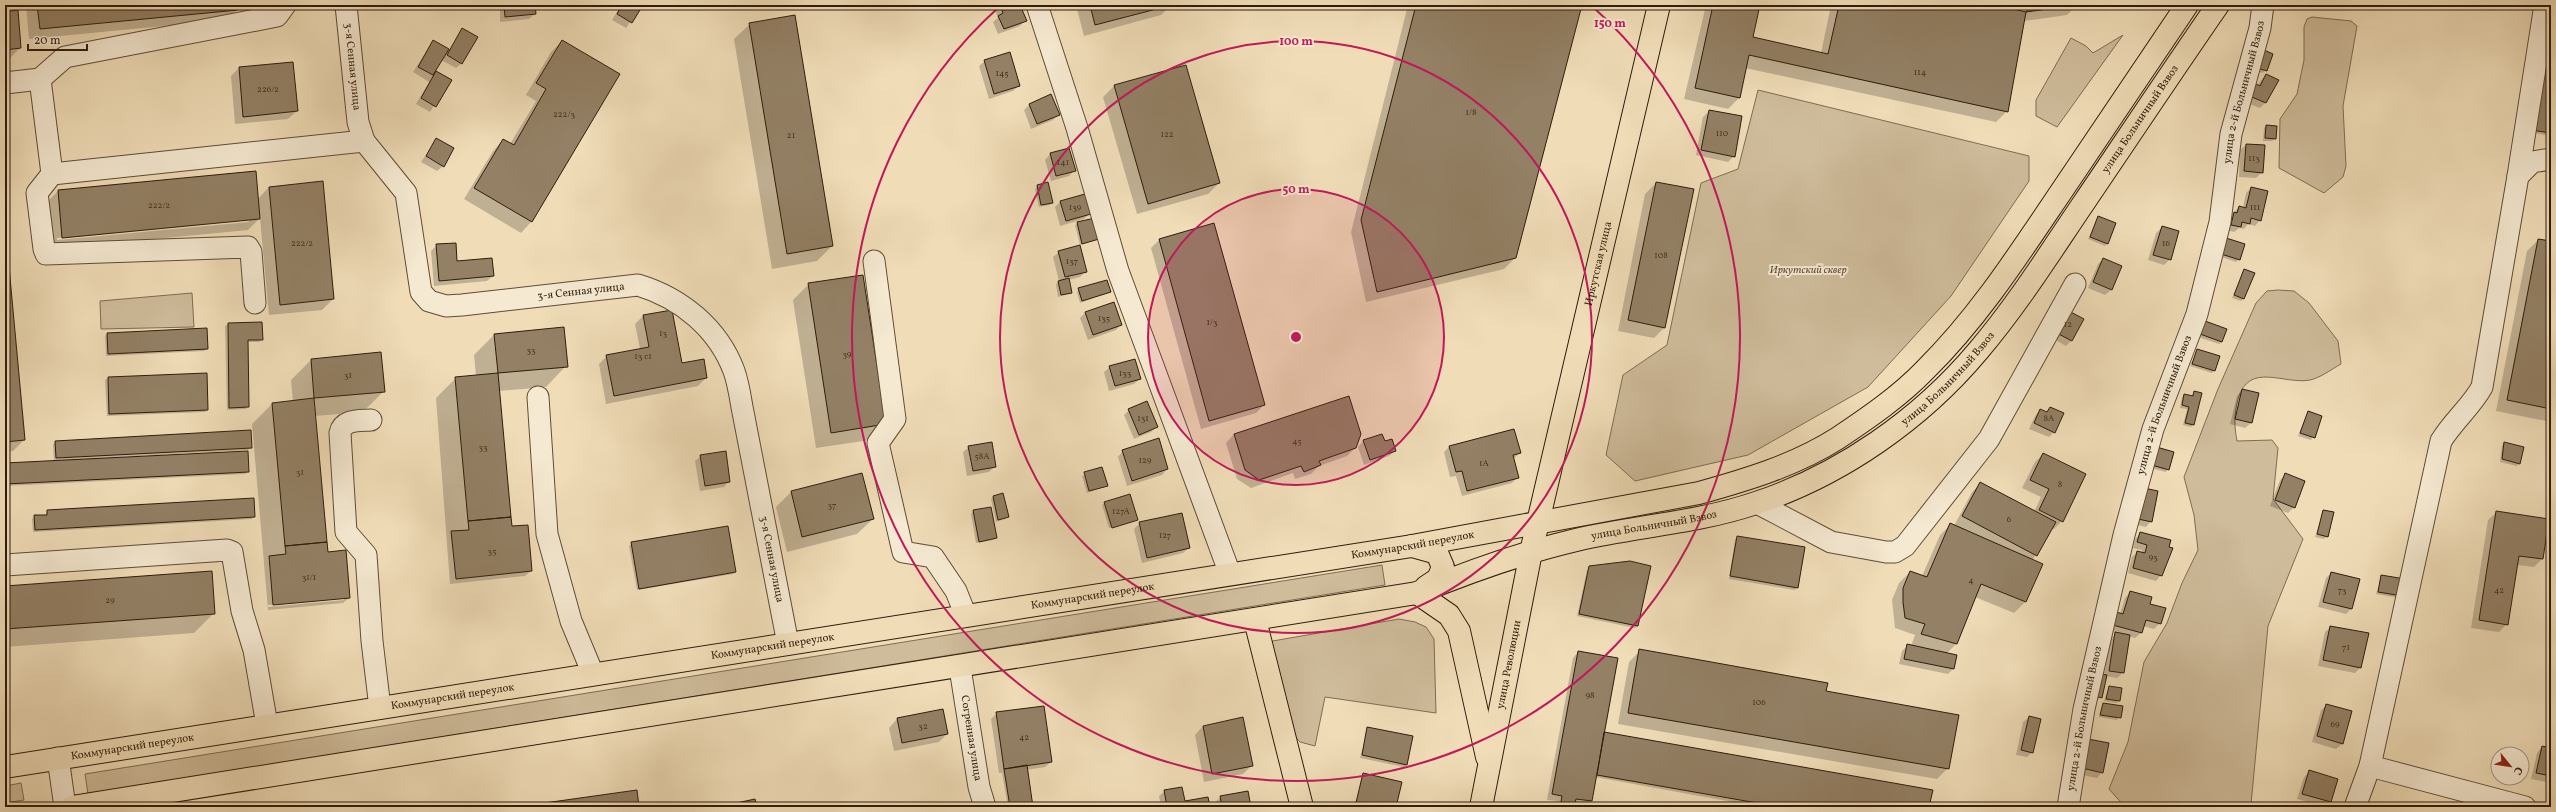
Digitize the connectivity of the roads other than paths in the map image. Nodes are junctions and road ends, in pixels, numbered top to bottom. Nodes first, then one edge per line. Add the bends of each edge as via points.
1 (285, 5) edge
2 (346, 5) edge
3 (1037, 5) edge
4 (1659, 5) edge
5 (2187, 5) edge
6 (2218, 5) edge
7 (2263, 5) edge
8 (2545, 5) edge
9 (40, 79) junction
10 (5, 83) edge
11 (364, 141) junction
12 (2551, 159) edge
13 (52, 174) junction
14 (2518, 176) junction
15 (874, 261) dead end
16 (2075, 284) dead end
17 (255, 303) dead end
18 (538, 397) dead end
19 (371, 420) dead end
20 (1757, 503) junction
21 (1539, 522) junction
22 (1412, 546) junction
23 (1532, 552) junction
24 (5, 565) edge
25 (1230, 574) junction
26 (1416, 593) junction
27 (966, 616) junction
28 (1255, 620) junction
29 (788, 644) junction
30 (960, 668) junction
31 (593, 674) junction
32 (380, 708) junction
33 (267, 725) junction
34 (58, 758) junction
35 (1489, 765) junction
36 (2370, 766) junction
37 (5, 767) edge
38 (66, 807) edge
39 (72, 807) edge
40 (985, 807) edge
41 (1302, 807) edge
42 (1481, 807) edge
43 (2068, 807) edge
44 (2355, 807) edge
45 (2525, 807) edge

1 - 9 street via 277,16 66,57
2 - 11 street, 3-я Сенная улица via 358,122
3 - 25 street via 1077,128 1118,271
4 - 21 main road, Иркутская улица
5 - 21 main road, улица Больничный Взвоз via 1992,291 1959,335 1884,406 1836,439 1786,464 1742,481 1699,494
6 - 20 main road, улица Больничный Взвоз via 2049,254 1978,351 1942,390 1904,422 1849,461
7 - 43 street, улица 2-й Больничный Взвоз via 2258,35 2230,134 2220,222 2197,314 2153,429 2124,535 2084,709
8 - 14 street
9 - 10 street
9 - 13 street
11 - 13 street
11 - 29 street, 3-я Сенная улица via 406,193 417,276 421,292 429,301 446,306 462,305 638,285 678,301 701,320 718,342 734,371
12 - 14 street via 2532,162
13 - 17 street via 38,193 46,254 248,247 251,252
14 - 36 street via 2482,387 2441,441
15 - 27 street via 895,419 878,443 903,552 933,557 956,591
16 - 20 street via 1988,439 1905,546 1895,552 1886,552 1831,542
18 - 31 street via 547,534 571,621
19 - 32 street via 347,423 341,428 340,433 346,532 366,555
20 - 23 main road, улица Больничный Взвоз via 1704,518 1577,540
21 - 22 main road, Коммунарский переулок
21 - 23 main road, улица Революции
22 - 25 main road, Коммунарский переулок
22 - 26 main road via 1437,553 1443,567 1438,579
23 - 26 main road via 1457,576
23 - 35 main road, улица Революции
24 - 33 street via 227,550 232,552 242,611 254,650
25 - 27 main road, Коммунарский переулок
26 - 28 main road
26 - 35 main road via 1449,615 1459,631
27 - 29 main road, Коммунарский переулок
28 - 30 main road
28 - 41 main road
29 - 31 main road, Коммунарский переулок
30 - 39 main road
30 - 40 street, Согренная улица via 979,788
31 - 32 main road, Коммунарский переулок
32 - 33 main road, Коммунарский переулок
33 - 34 main road, Коммунарский переулок
34 - 37 main road, Коммунарский переулок
34 - 38 street
35 - 42 main road, улица Революции
36 - 44 street
36 - 45 street

